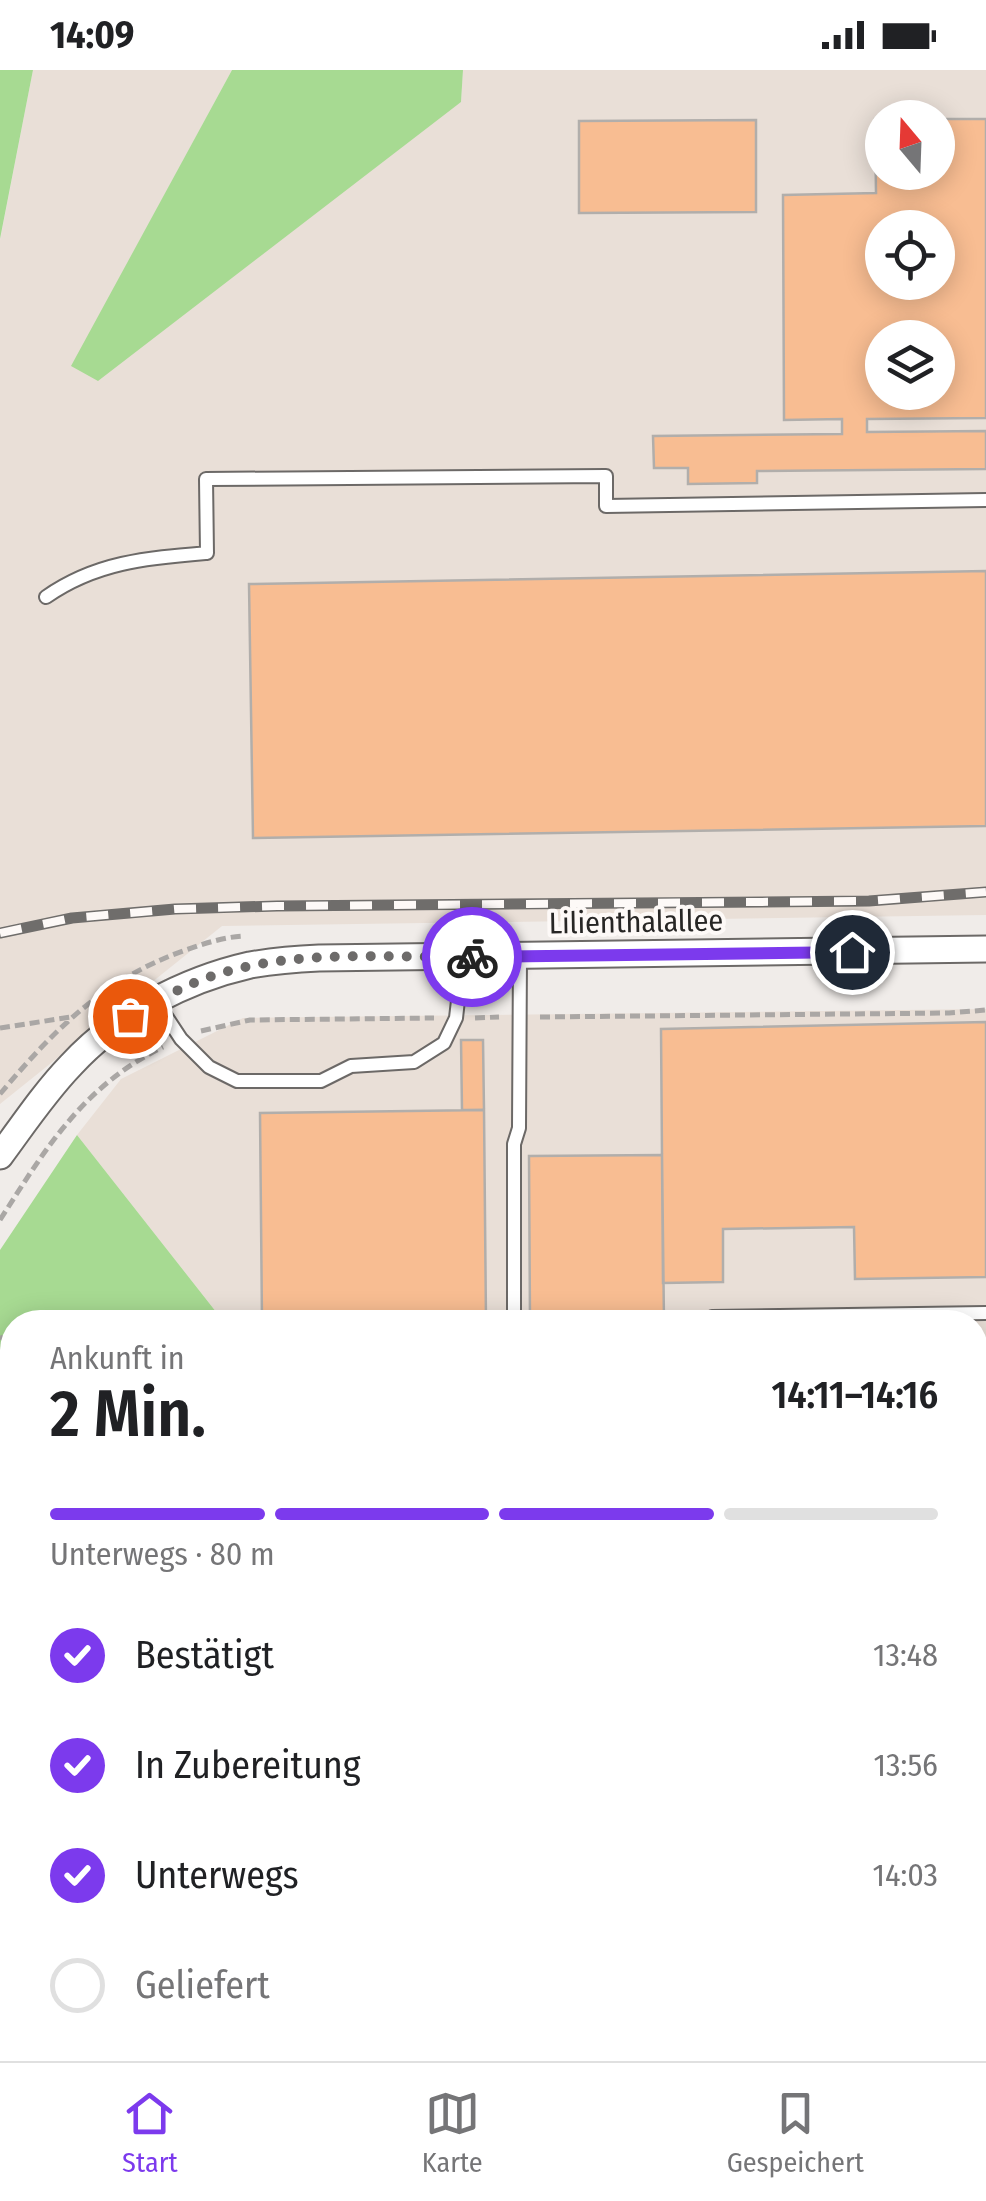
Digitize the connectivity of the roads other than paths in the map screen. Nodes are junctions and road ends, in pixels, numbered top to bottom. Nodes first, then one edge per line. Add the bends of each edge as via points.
1 (986, 500) edge
2 (46, 596) dead end
3 (986, 949) edge
4 (520, 956) junction
5 (464, 957) junction
6 (156, 1001) junction
7 (0, 1156) edge
8 (514, 1310) edge

1 - 2 lane via 606,506 606,476 206,480 206,554 111,565
3 - 4 street, Lilienthalallee
4 - 5 street, Lilienthalallee
4 - 8 lane
5 - 6 street, Lilienthalallee via 282,960 219,974
5 - 6 lane via 456,1018 444,1043 414,1062 350,1066 322,1081 238,1081 209,1067
6 - 7 street, Lilienthalallee via 90,1046

